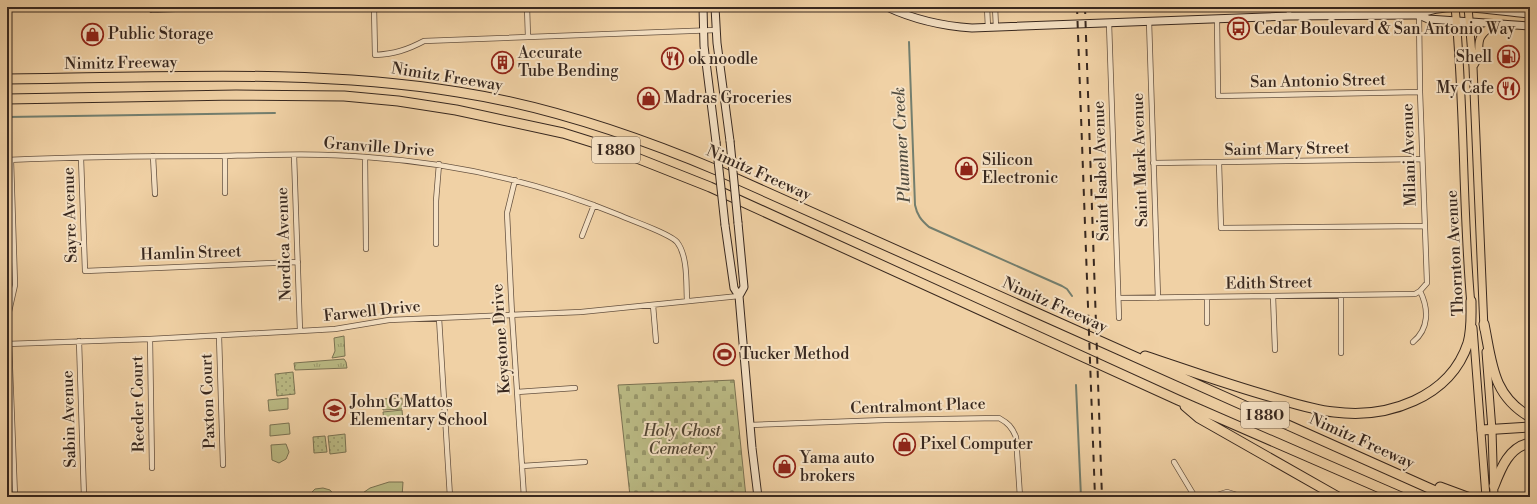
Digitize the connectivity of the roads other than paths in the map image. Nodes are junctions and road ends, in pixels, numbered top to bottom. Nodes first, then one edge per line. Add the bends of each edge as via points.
1 (223, 7) edge
2 (374, 7) edge
3 (527, 7) edge
4 (703, 7) edge
5 (715, 7) edge
6 (887, 7) edge
7 (986, 7) edge
8 (995, 7) edge
9 (1289, 7) edge
10 (1455, 7) edge
11 (1468, 7) edge
12 (152, 10) dead end
13 (1530, 14) edge
14 (1419, 15) junction
15 (1289, 16) junction
16 (1216, 19) junction
17 (1456, 21) junction
18 (1148, 22) junction
19 (1109, 23) junction
20 (1469, 23) junction
21 (1495, 24) junction
22 (1530, 26) edge
23 (996, 27) junction
24 (988, 28) junction
25 (704, 30) junction
26 (716, 30) junction
27 (528, 37) junction
28 (1473, 67) junction
29 (7, 79) edge
30 (1420, 92) junction
31 (7, 99) edge
32 (294, 155) junction
33 (153, 156) junction
34 (225, 156) junction
35 (365, 157) junction
36 (81, 158) junction
37 (1422, 159) junction
38 (9, 160) edge
39 (1153, 163) junction
40 (1219, 163) junction
41 (440, 164) junction
42 (515, 180) junction
43 (225, 193) dead end
44 (155, 194) dead end
45 (594, 205) junction
46 (1424, 226) junction
47 (582, 236) dead end
48 (436, 244) dead end
49 (366, 249) dead end
50 (298, 262) junction
51 (85, 271) joint
52 (1420, 291) junction
53 (1340, 295) junction
54 (739, 296) junction
55 (1273, 296) junction
56 (1207, 297) junction
57 (1118, 298) junction
58 (1158, 298) junction
59 (687, 300) junction
60 (1471, 301) junction
61 (653, 305) junction
62 (512, 315) junction
63 (439, 318) junction
64 (1119, 318) dead end
65 (1207, 323) dead end
66 (1484, 324) junction
67 (300, 331) junction
68 (1081, 334) junction
69 (219, 336) junction
70 (150, 339) junction
71 (79, 341) junction
72 (656, 341) dead end
73 (1413, 342) dead end
74 (8, 344) edge
75 (1274, 350) dead end
76 (1342, 353) dead end
77 (575, 388) dead end
78 (517, 392) junction
79 (1178, 400) junction
80 (1530, 417) edge
81 (750, 425) junction
82 (1530, 427) edge
83 (1482, 430) junction
84 (1492, 430) junction
85 (1530, 444) edge
86 (585, 462) dead end
87 (1174, 462) dead end
88 (1378, 464) junction
89 (223, 465) dead end
90 (522, 466) junction
91 (152, 468) dead end
92 (1494, 486) junction
93 (15, 497) edge
94 (84, 497) edge
95 (450, 497) edge
96 (524, 497) edge
97 (758, 497) edge
98 (1020, 497) edge
99 (1196, 497) edge
100 (1211, 497) edge
101 (1243, 497) edge
102 (1338, 497) edge
103 (1401, 497) edge
104 (1449, 497) edge
105 (1467, 497) edge
106 (1486, 497) edge
107 (1494, 497) edge

1 - 12 street
2 - 27 street via 375,54 407,50 424,41
3 - 27 street
4 - 25 main road
5 - 26 main road
6 - 24 main road via 906,16 945,26
7 - 24 street
8 - 23 street
9 - 15 street
10 - 11 main road
10 - 14 main road via 1429,9
10 - 17 main road, Thornton Avenue
11 - 13 main road
11 - 20 main road, Thornton Avenue
14 - 15 main road
14 - 17 main road via 1428,19
14 - 30 street, Milani Avenue
15 - 16 main road
16 - 18 main road
16 - 30 street, San Antonio Street via 1218,96
17 - 20 main road
17 - 60 main road, Thornton Avenue
18 - 19 main road
18 - 39 street, Saint Mark Avenue
19 - 23 main road
19 - 57 street, Saint Isabel Avenue
20 - 21 main road
20 - 28 main road, Thornton Avenue
21 - 22 main road
21 - 28 main road via 1478,41 1477,60
23 - 24 main road
25 - 26 street
25 - 27 street
25 - 54 main road, bridge via 725,225 734,288
26 - 54 main road, bridge via 744,287
28 - 66 main road, Thornton Avenue
29 - 68 highway, Nimitz Freeway / I 880 via 236,76 345,79 459,92 515,103 597,126 675,152
30 - 37 street, Milani Avenue
31 - 79 highway, Nimitz Freeway / I 880 via 344,96 456,110 563,133 614,149 710,187
32 - 34 street, Granville Drive
32 - 35 street, Granville Drive
32 - 50 street, Nordica Avenue
33 - 34 street, Granville Drive
33 - 36 street, Granville Drive
33 - 44 street
34 - 43 street
35 - 41 street, Granville Drive
35 - 49 street
36 - 38 street, Granville Drive
36 - 51 street, Sayre Avenue
37 - 40 street, Saint Mary Street
37 - 46 street, Milani Avenue
38 - 74 street via 15,286 8,316
39 - 40 street, Saint Mary Street
39 - 58 street, Saint Mark Avenue
40 - 46 street via 1221,228
41 - 42 street, Granville Drive
41 - 48 street via 436,201
42 - 45 street, Granville Drive
42 - 62 street, Keystone Drive via 507,213
45 - 47 street
45 - 59 street, Granville Drive via 664,234 676,242 683,256
46 - 52 street, Milani Avenue via 1427,283
50 - 51 street, Hamlin Street
50 - 67 street, Nordica Avenue
52 - 53 street, Edith Street via 1415,294
52 - 73 street via 1426,308 1424,331
53 - 55 street, Edith Street
53 - 76 street
54 - 59 street, Farwell Drive
54 - 81 main road
55 - 56 street, Edith Street
55 - 75 street
56 - 58 street, Edith Street
56 - 65 street
57 - 58 street, Edith Street
57 - 64 street, Saint Isabel Avenue
59 - 61 street, Farwell Drive
60 - 68 highway via 1468,343 1457,367 1449,377 1435,390 1416,400 1374,412 1334,413 1302,406 1229,385
60 - 83 main road, Thornton Avenue
61 - 62 street, Farwell Drive
61 - 72 street
62 - 63 street, Farwell Drive
62 - 78 street, Keystone Drive
63 - 67 street, Farwell Drive via 390,320 335,329
63 - 95 street
66 - 80 highway via 1498,386 1510,403
66 - 84 main road, Thornton Avenue
67 - 69 street, Farwell Drive
68 - 88 highway, Nimitz Freeway / I 880
69 - 70 street, Farwell Drive
69 - 89 street, Paxton Court
70 - 71 street, Farwell Drive
70 - 91 street, Reeder Court
71 - 74 street, Farwell Drive
71 - 94 street, Sabin Avenue
74 - 93 street
77 - 78 street
78 - 90 street, Keystone Drive
79 - 102 highway via 1199,418
79 - 103 highway, Nimitz Freeway / I 880
81 - 97 main road
81 - 98 street, Centralmont Place via 999,418 1010,425 1016,437
82 - 84 highway
83 - 84 highway
83 - 106 main road, Thornton Avenue
84 - 92 main road, Thornton Avenue
85 - 92 highway via 1518,448 1509,456 1502,465
86 - 90 street
87 - 99 street
88 - 104 highway, Nimitz Freeway / I 880
88 - 105 highway
90 - 96 street, Keystone Drive
92 - 107 main road, Thornton Avenue
100 - 101 street via 1227,492

